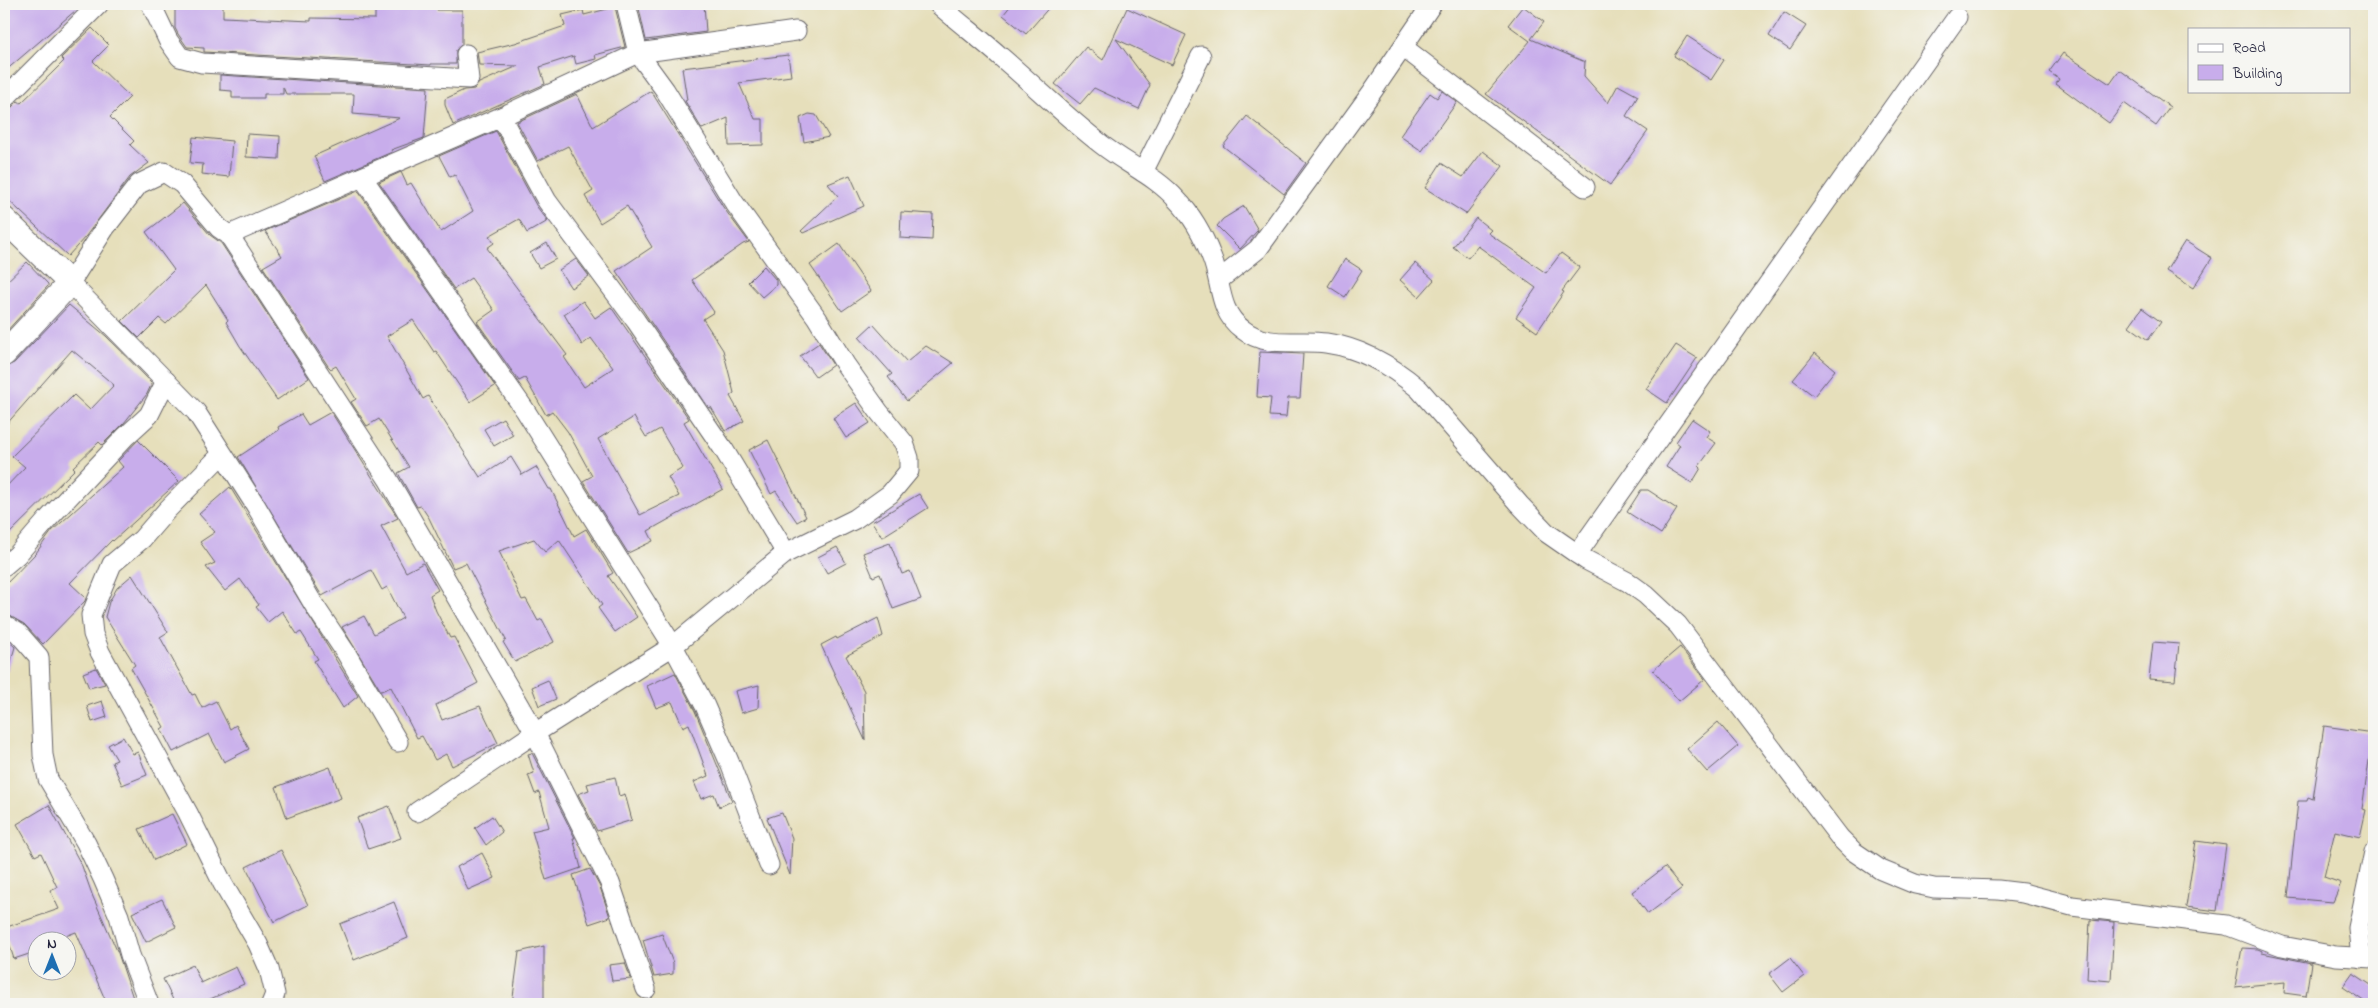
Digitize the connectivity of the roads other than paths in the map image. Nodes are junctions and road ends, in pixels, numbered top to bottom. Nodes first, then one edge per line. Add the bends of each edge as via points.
1 (98, 4) edge
2 (151, 4) edge
3 (626, 4) edge
4 (938, 4) edge
5 (1432, 4) edge
6 (1957, 17) dead end
7 (796, 30) dead end
8 (1403, 47) junction
9 (638, 53) junction
10 (466, 54) dead end
11 (1201, 56) dead end
12 (4, 99) edge
13 (501, 117) junction
14 (1143, 172) junction
15 (362, 177) junction
16 (1585, 187) dead end
17 (4, 219) edge
18 (229, 236) junction
19 (1218, 280) junction
20 (70, 283) junction
21 (4, 354) edge
22 (166, 381) junction
23 (222, 454) junction
24 (786, 553) junction
25 (1577, 554) junction
26 (4, 566) edge
27 (4, 624) edge
28 (673, 646) junction
29 (535, 733) junction
30 (398, 742) dead end
31 (416, 812) dead end
32 (2374, 852) edge
33 (769, 865) dead end
34 (2368, 958) edge
35 (646, 989) dead end
36 (149, 1004) edge
37 (271, 1004) edge

1 - 12 street
2 - 10 street via 177,53 202,63 468,80
3 - 9 street
4 - 14 street via 1082,130
5 - 8 street
6 - 25 street
7 - 9 street
8 - 16 street
8 - 19 street via 1258,249
9 - 13 street
9 - 24 street via 665,90 733,201 907,450 909,472 890,494 855,519
11 - 14 street
13 - 15 street
13 - 24 street via 547,201 636,321 719,442
14 - 19 street via 1178,200 1193,220 1213,259
15 - 18 street
15 - 28 street via 525,410
17 - 20 street
18 - 20 street via 182,184 164,172 139,184 105,228
18 - 29 street via 388,479
19 - 25 street via 1226,311 1241,329 1252,336 1277,342 1342,346 1370,356 1402,375 1419,389 1532,519
20 - 21 street
20 - 22 street
22 - 23 street via 196,412
22 - 26 street via 149,415
23 - 30 street
23 - 37 street via 142,539 112,564 91,615 93,634 100,652 188,812 222,884 258,944 275,994
24 - 28 street
25 - 34 street via 1628,582 1678,625 1840,838 1881,870 1934,888 2023,893 2072,906 2226,925 2282,946
27 - 36 street via 18,633 39,657 43,755 48,779 103,878
28 - 29 street
28 - 33 street via 705,706
29 - 31 street
29 - 35 street via 610,883
32 - 34 street via 2358,928

